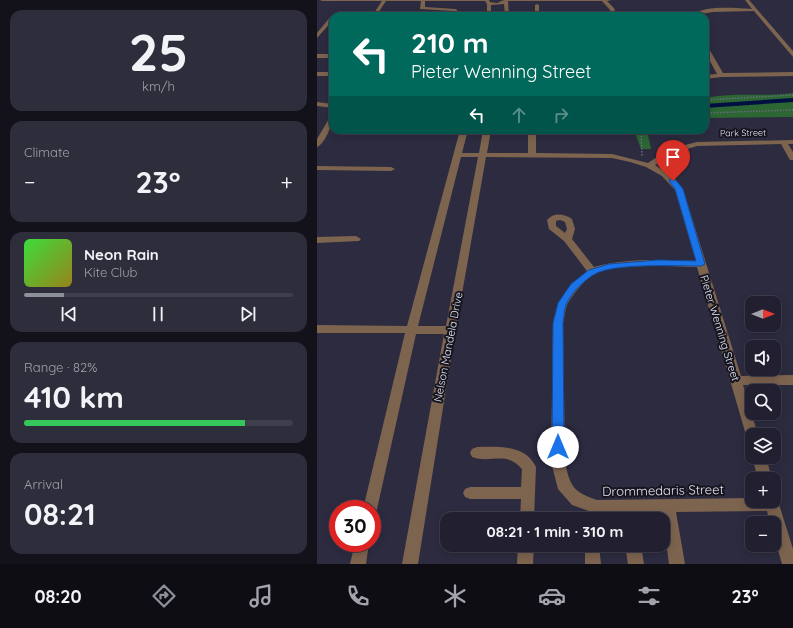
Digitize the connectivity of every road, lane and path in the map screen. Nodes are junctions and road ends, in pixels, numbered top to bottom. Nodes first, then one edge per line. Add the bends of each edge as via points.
1 (321, 0) edge
2 (347, 0) edge
3 (385, 0) edge
4 (423, 0) edge
5 (506, 0) edge
6 (542, 0) edge
7 (611, 0) edge
8 (747, 0) edge
9 (487, 1) edge
10 (604, 1) edge
11 (537, 5) dead end
12 (342, 6) dead end
13 (756, 10) junction
14 (377, 12) edge
15 (456, 12) edge
16 (488, 12) edge
17 (507, 12) edge
18 (537, 12) edge
19 (613, 12) edge
20 (709, 12) edge
21 (329, 21) edge
22 (317, 36) edge
23 (709, 53) edge
24 (792, 53) edge
25 (317, 56) edge
26 (329, 56) edge
27 (317, 74) edge
28 (329, 74) edge
29 (793, 74) edge
30 (721, 75) junction
31 (709, 76) edge
32 (793, 96) edge
33 (709, 100) edge
34 (317, 104) edge
35 (329, 106) edge
36 (793, 110) edge
37 (709, 113) edge
38 (329, 125) edge
39 (463, 134) edge
40 (486, 134) edge
41 (532, 134) edge
42 (641, 134) edge
43 (783, 142) junction
44 (793, 142) edge
45 (317, 145) edge
46 (459, 155) junction
47 (482, 155) junction
48 (532, 155) junction
49 (793, 158) edge
50 (647, 164) junction
51 (317, 168) edge
52 (391, 169) dead end
53 (356, 239) dead end
54 (567, 239) dead end
55 (317, 240) edge
56 (701, 264) junction
57 (592, 272) junction
58 (317, 329) edge
59 (411, 330) junction
60 (452, 330) junction
61 (793, 380) edge
62 (736, 381) junction
63 (750, 428) edge
64 (477, 453) dead end
65 (470, 493) dead end
66 (528, 493) junction
67 (372, 500) edge
68 (745, 503) edge
69 (667, 506) junction
70 (774, 508) edge
71 (527, 512) edge
72 (360, 552) edge
73 (526, 552) edge
74 (593, 552) edge
75 (634, 552) edge
76 (358, 564) edge
77 (410, 564) edge
78 (525, 564) edge
79 (593, 564) edge
80 (635, 564) edge
81 (677, 564) edge
82 (790, 564) edge

1 - 2 street
2 - 3 street
2 - 12 street
3 - 4 street
3 - 14 street
4 - 9 street
4 - 15 street via 422,8
5 - 6 street
5 - 9 street via 500,3
5 - 17 street
6 - 10 street
7 - 10 street
8 - 13 street
9 - 16 street
10 - 19 street
11 - 18 street
13 - 20 street
13 - 24 street
21 - 22 street
23 - 30 street
25 - 26 street
27 - 28 street
29 - 30 street
30 - 31 street
32 - 33 path
34 - 35 street
36 - 37 path
38 - 45 street
39 - 46 street
40 - 47 street, Nelson Mandela Drive
41 - 48 street
42 - 50 path via 641,149
43 - 44 street, Park Street
43 - 49 street
43 - 50 street, Park Street via 697,144 672,151
46 - 47 street, Pieter Wenning Street
46 - 59 street
47 - 48 street, Pieter Wenning Street
47 - 60 street, Nelson Mandela Drive
48 - 50 street, Pieter Wenning Street via 612,156
50 - 56 street, Pieter Wenning Street via 673,181 679,189
51 - 52 street
53 - 55 street
54 - 57 street
56 - 57 street, Drommedaris Street via 633,263 609,266
56 - 62 street, Pieter Wenning Street
57 - 69 street, Drommedaris Street via 575,286 561,305 558,323 558,462 563,486 577,500 597,506
58 - 59 street
59 - 60 street
59 - 67 street
60 - 77 street, Nelson Mandela Drive
61 - 62 street
62 - 63 street, Pieter Wenning Street
64 - 66 street via 514,453 520,456 529,466
65 - 66 street
66 - 71 street
68 - 69 street, Drommedaris Street
69 - 81 street
70 - 82 street
72 - 76 street
73 - 78 street
74 - 79 street
75 - 80 street

